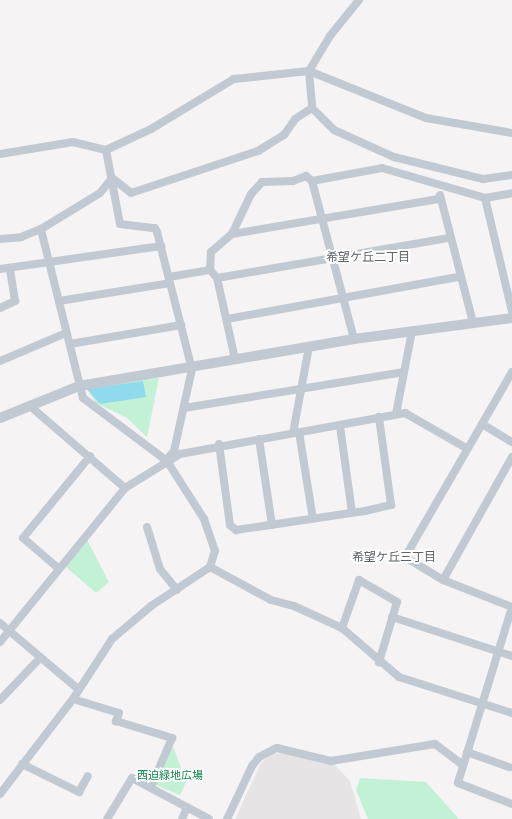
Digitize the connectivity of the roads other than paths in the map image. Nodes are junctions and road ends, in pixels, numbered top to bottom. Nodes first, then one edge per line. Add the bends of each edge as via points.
1 (359, 0) edge
2 (309, 71) junction
3 (312, 108) junction
4 (512, 133) edge
5 (106, 150) junction
6 (0, 154) edge
7 (512, 175) edge
8 (112, 178) junction
9 (312, 181) junction
10 (439, 186) junction
11 (512, 193) edge
12 (485, 198) junction
13 (440, 199) junction
14 (324, 219) junction
15 (41, 229) junction
16 (232, 234) junction
17 (448, 238) junction
18 (0, 239) edge
19 (161, 246) junction
20 (333, 258) junction
21 (48, 265) junction
22 (0, 268) edge
23 (10, 268) junction
24 (210, 270) junction
25 (217, 278) junction
26 (459, 278) junction
27 (170, 280) junction
28 (343, 298) junction
29 (59, 301) junction
30 (0, 308) edge
31 (512, 311) edge
32 (512, 318) edge
33 (226, 319) junction
34 (473, 323) junction
35 (181, 325) junction
36 (412, 332) junction
37 (66, 333) junction
38 (354, 339) junction
39 (70, 344) junction
40 (309, 347) junction
41 (235, 360) junction
42 (0, 361) edge
43 (192, 369) junction
44 (404, 372) junction
45 (512, 372) edge
46 (80, 386) junction
47 (300, 389) junction
48 (30, 406) junction
49 (184, 408) junction
50 (396, 414) junction
51 (379, 417) junction
52 (0, 418) edge
53 (482, 424) junction
54 (340, 426) junction
55 (296, 433) junction
56 (259, 439) junction
57 (512, 442) edge
58 (219, 444) junction
59 (466, 448) junction
60 (90, 456) junction
61 (512, 457) edge
62 (167, 461) junction
63 (126, 488) junction
64 (352, 512) junction
65 (313, 519) junction
66 (272, 525) junction
67 (147, 527) dead end
68 (210, 567) junction
69 (58, 568) junction
70 (443, 580) junction
71 (177, 590) junction
72 (512, 607) edge
73 (392, 617) junction
74 (0, 623) edge
75 (342, 628) junction
76 (10, 632) junction
77 (0, 642) edge
78 (499, 652) junction
79 (512, 656) edge
80 (40, 658) junction
81 (379, 662) junction
82 (78, 689) junction
83 (0, 700) edge
84 (73, 700) junction
85 (483, 703) junction
86 (512, 713) edge
87 (467, 752) junction
88 (22, 764) junction
89 (463, 764) junction
90 (510, 767) dead end
91 (88, 776) dead end
92 (151, 787) junction
93 (0, 794) edge
94 (512, 804) edge
95 (187, 807) junction
96 (110, 818) edge
97 (182, 819) edge
98 (208, 819) edge
99 (227, 819) edge

1 - 2 street via 330,36
2 - 3 street
2 - 4 street via 426,118
2 - 5 street via 234,79 151,129
3 - 7 street via 334,130 394,157 483,179
3 - 8 street via 295,119 284,135 258,151 131,193
5 - 6 street via 73,142
5 - 8 street
8 - 15 street via 100,193
8 - 19 street via 120,224 155,228
9 - 10 street via 382,168
9 - 14 street
9 - 16 street via 306,176 293,181 260,183 251,194
10 - 12 street
10 - 13 street
11 - 12 street
12 - 31 street
13 - 14 street
13 - 17 street
14 - 16 street
14 - 20 street
15 - 18 street via 21,238
15 - 21 street
16 - 24 street via 211,252
17 - 20 street
17 - 26 street
19 - 21 street
19 - 27 street
20 - 25 street
20 - 28 street
21 - 23 street
21 - 29 street
22 - 23 street
23 - 30 street via 15,301
24 - 25 street
24 - 27 street
25 - 33 street
26 - 28 street
26 - 34 street
27 - 29 street
27 - 35 street
28 - 33 street
28 - 38 street
29 - 37 street
32 - 34 street
33 - 41 street
34 - 36 street
35 - 39 street
35 - 43 street
36 - 38 street
36 - 44 street
37 - 39 street
37 - 42 street
38 - 40 street
39 - 46 street
40 - 41 street
40 - 47 street
41 - 43 street
43 - 46 street
43 - 49 street
44 - 47 street
44 - 50 street
45 - 53 street
46 - 48 street
46 - 62 street via 83,398
47 - 49 street
47 - 55 street
48 - 52 street
48 - 60 street
49 - 62 street via 174,451
50 - 51 street
50 - 59 street via 405,413
51 - 54 street
51 - 64 street via 391,505
53 - 57 street
53 - 59 street
54 - 55 street
54 - 64 street
55 - 56 street
55 - 65 street
56 - 58 street
56 - 66 street
58 - 62 street
58 - 66 street via 230,524 236,530
59 - 70 street via 404,558
60 - 63 street
60 - 69 street via 23,538
61 - 70 street
62 - 63 street
62 - 68 street via 204,519 215,550
63 - 69 street
64 - 65 street
65 - 66 street
67 - 71 street via 160,569
68 - 71 street
68 - 75 street via 271,600 294,606
69 - 76 street
70 - 72 street
71 - 82 street via 116,634
72 - 78 street
73 - 75 street via 397,602 359,580
73 - 78 street
73 - 81 street
74 - 76 street
75 - 81 street
76 - 77 street
76 - 80 street
78 - 79 street
78 - 85 street
80 - 82 street
80 - 83 street
81 - 85 street via 399,677
82 - 84 street
84 - 88 street
84 - 92 street via 119,713 116,721 172,738
85 - 86 street
85 - 87 street
87 - 89 street
87 - 90 street
88 - 91 street via 79,792
88 - 93 street
89 - 94 street via 458,784
89 - 99 street via 436,744 331,761 277,748 259,757 252,766
92 - 95 street
92 - 96 street via 132,778
95 - 97 street
95 - 98 street

